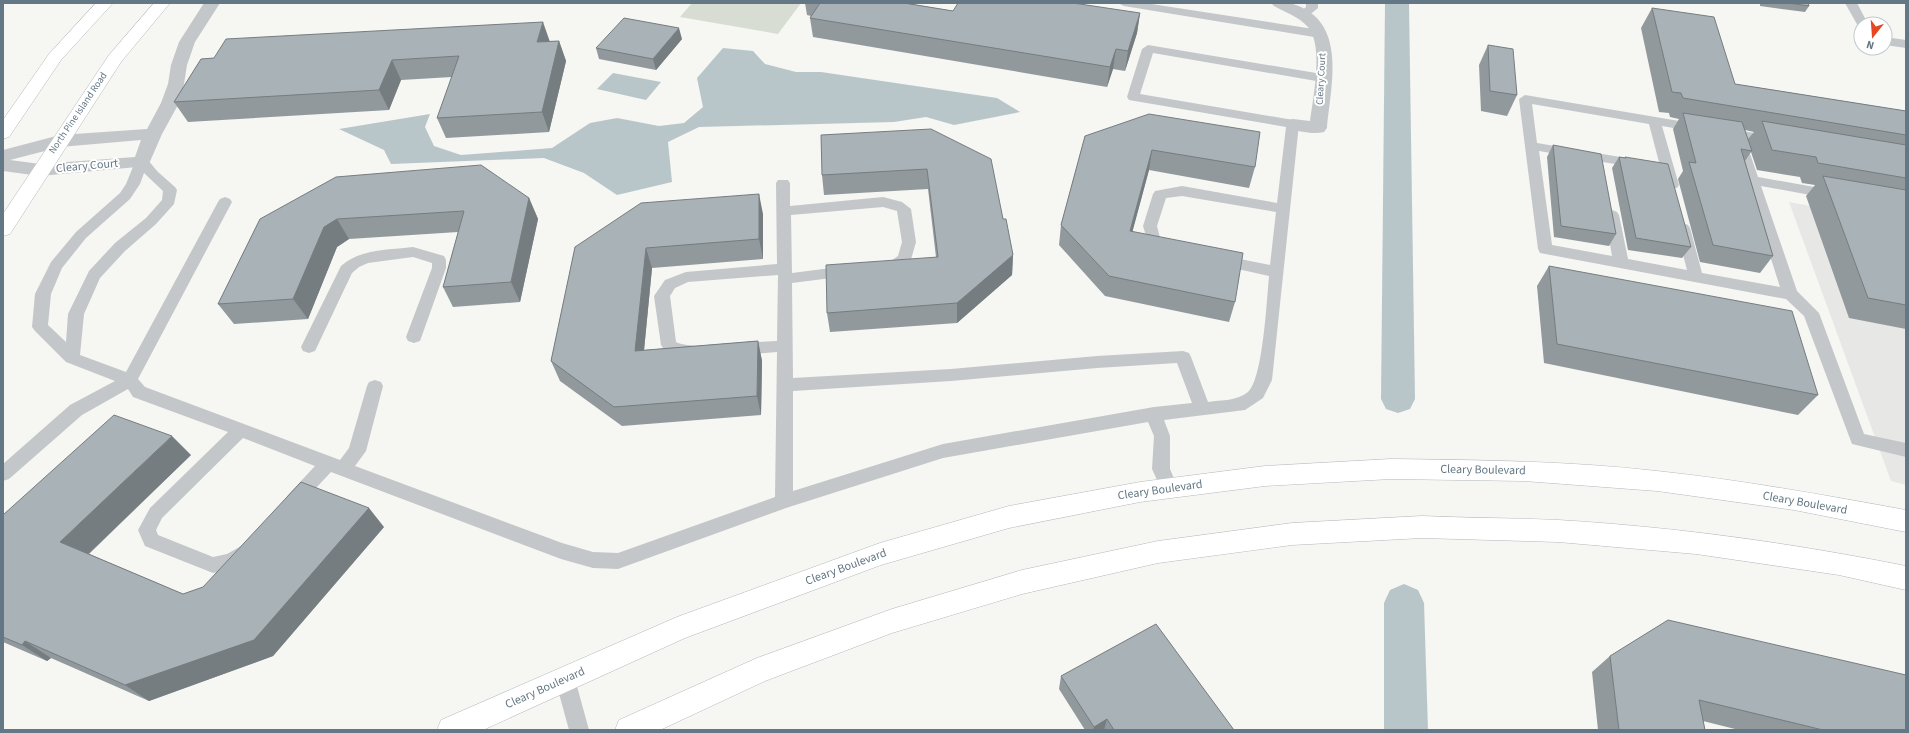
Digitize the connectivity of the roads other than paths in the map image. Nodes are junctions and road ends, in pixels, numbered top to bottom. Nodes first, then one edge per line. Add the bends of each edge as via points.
1 (105, 3) edge
2 (162, 3) edge
3 (212, 3) edge
4 (1124, 3) edge
5 (1279, 3) edge
6 (1851, 3) edge
7 (1307, 9) edge
8 (1858, 16) edge
9 (1320, 34) junction
10 (1893, 42) edge
11 (1906, 44) edge
12 (1322, 78) junction
13 (1654, 120) junction
14 (1293, 124) junction
15 (1707, 129) edge
16 (1722, 132) edge
17 (3, 133) edge
18 (153, 134) junction
19 (1737, 134) junction
20 (60, 140) junction
21 (1783, 142) edge
22 (1531, 146) junction
23 (3, 156) edge
24 (1601, 158) junction
25 (142, 162) junction
26 (3, 165) edge
27 (1667, 168) junction
28 (40, 170) junction
29 (1604, 173) edge
30 (1752, 180) junction
31 (783, 183) dead end
32 (1844, 196) edge
33 (1675, 197) edge
34 (225, 202) dead end
35 (1610, 203) edge
36 (1284, 209) junction
37 (784, 211) junction
38 (1679, 212) edge
39 (3, 229) edge
40 (1178, 250) edge
41 (1208, 257) edge
42 (1621, 263) junction
43 (1277, 272) junction
44 (785, 274) junction
45 (1696, 277) junction
46 (1790, 294) junction
47 (414, 337) dead end
48 (785, 346) junction
49 (309, 347) dead end
50 (722, 350) edge
51 (706, 351) edge
52 (72, 358) junction
53 (130, 380) junction
54 (785, 384) junction
55 (375, 386) dead end
56 (1202, 409) junction
57 (1154, 414) junction
58 (240, 431) junction
59 (1906, 450) edge
60 (336, 466) junction
61 (3, 474) edge
62 (1169, 488) junction
63 (784, 501) junction
64 (282, 513) edge
65 (1906, 521) edge
66 (256, 541) edge
67 (1906, 578) edge
68 (565, 679) junction
69 (452, 730) edge
70 (579, 730) edge
71 (629, 730) edge

1 - 17 street via 55,58
2 - 20 street, North Pine Island Road via 115,59
3 - 18 street via 187,42 170,102
4 - 9 lane
5 - 7 street
6 - 8 lane
7 - 9 street
9 - 12 street, Cleary Court via 1324,52
10 - 11 lane
12 - 14 street, Cleary Court via 1318,128
12 - 14 lane via 1148,49 1133,96
13 - 15 lane
13 - 22 lane via 1525,99
13 - 27 lane
14 - 36 lane
16 - 19 lane
18 - 20 street
18 - 25 street
19 - 21 lane
19 - 30 lane
20 - 23 street
20 - 28 street, North Pine Island Road
22 - 24 lane
22 - 42 lane via 1545,249
24 - 27 lane
24 - 29 lane
25 - 28 street, Cleary Court
25 - 52 lane via 170,190 169,201 94,275 76,314
25 - 52 lane via 125,196 81,235 56,266 43,294 40,327
26 - 28 street, Cleary Court
27 - 33 lane
28 - 39 street, North Pine Island Road
30 - 32 lane
30 - 46 lane
31 - 37 lane
34 - 53 lane
35 - 42 lane
36 - 40 lane via 1182,191 1160,194 1150,226 1155,245
36 - 43 lane
37 - 44 lane
37 - 44 lane via 883,202 898,205 904,209 909,242 905,259 894,266
38 - 45 lane
41 - 43 lane
42 - 45 lane
43 - 56 lane via 1266,373 1262,388 1252,399 1239,404
44 - 48 lane
44 - 51 lane via 686,277 670,284 662,296 669,345 682,352
45 - 46 lane
46 - 59 lane via 1812,313 1858,439
47 - 49 lane via 439,268 439,260 413,252 366,258 346,270
48 - 50 lane
48 - 54 lane
52 - 53 lane
53 - 58 lane via 139,392
53 - 61 lane via 76,410
54 - 56 lane via 951,375 1183,356
54 - 63 lane
55 - 60 lane via 357,451
56 - 57 lane
57 - 62 lane via 1162,436 1161,469
57 - 63 lane via 943,451
58 - 60 lane
58 - 66 lane via 156,513 147,530 151,540 214,565 231,562
60 - 63 lane via 561,551 593,560 618,561
60 - 64 lane
62 - 65 street, Cleary Boulevard via 1265,476 1391,469 1524,471 1664,482 1794,500
62 - 68 street, Cleary Boulevard via 1009,517 880,554 677,629
67 - 71 street via 1839,564 1696,543 1558,531 1422,527 1292,534 1158,552 1022,582 892,621 757,671
68 - 69 street, Cleary Boulevard
68 - 70 lane

